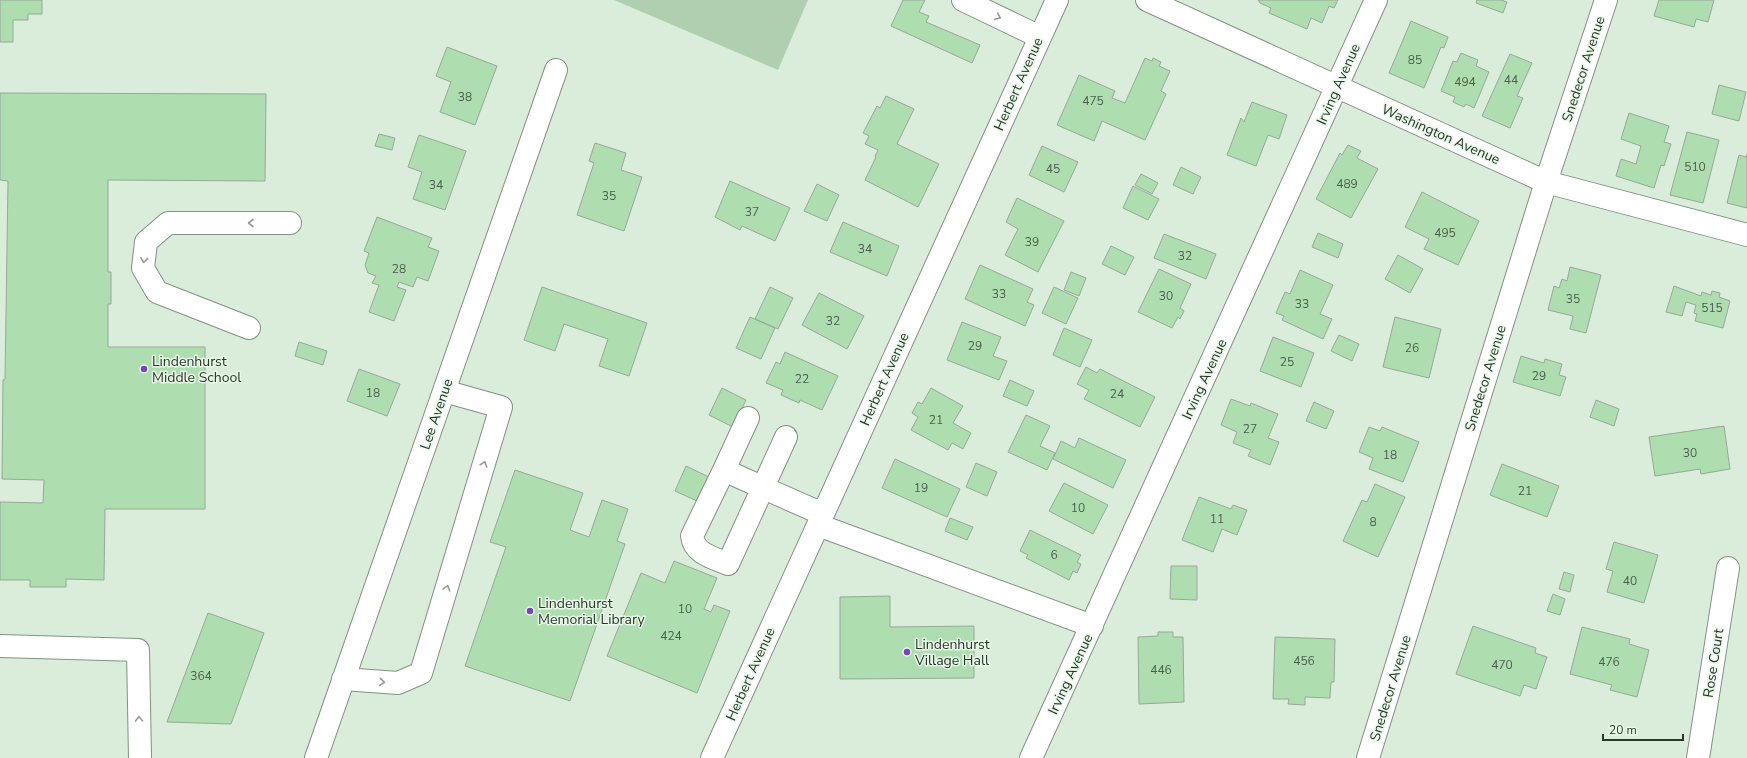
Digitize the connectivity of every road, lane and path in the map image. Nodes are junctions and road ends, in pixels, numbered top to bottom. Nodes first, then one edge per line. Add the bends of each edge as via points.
1 (963, 0) edge
2 (1057, 0) edge
3 (1147, 0) edge
4 (1376, 0) edge
5 (1606, 0) edge
6 (1040, 37) junction
7 (556, 70) dead end
8 (1338, 87) junction
9 (1546, 182) junction
10 (290, 223) dead end
11 (1747, 235) edge
12 (249, 328) dead end
13 (444, 391) junction
14 (748, 418) dead end
15 (786, 437) dead end
16 (724, 470) junction
17 (763, 488) junction
18 (821, 519) junction
19 (1728, 568) dead end
20 (1092, 626) junction
21 (0, 646) edge
22 (343, 679) junction
23 (140, 758) edge
24 (316, 758) edge
25 (712, 758) edge
26 (1031, 758) edge
27 (1368, 758) edge
28 (1698, 758) edge

1 -> 6 street
2 - 6 street, Herbert Avenue
3 - 8 street, Washington Avenue
4 - 8 street, Irving Avenue
5 - 9 street, Snedecor Avenue
6 - 18 street, Herbert Avenue
7 - 13 street, Lee Avenue
8 - 9 street, Washington Avenue
8 - 20 street, Irving Avenue
9 - 11 street, Washington Avenue
9 - 27 street, Snedecor Avenue
10 -> 12 street via 168,223 146,242 143,268 157,292
13 - 22 street, Lee Avenue
22 -> 13 street via 398,683 422,673 501,408
14 - 16 street
15 - 17 street
16 - 17 street
16 - 17 street via 692,536 697,550 728,564
17 - 18 street
18 - 20 street
18 - 25 street, Herbert Avenue
19 - 28 street, Rose Court
20 - 26 street, Irving Avenue
23 -> 21 street via 138,650
22 - 24 street, Lee Avenue

